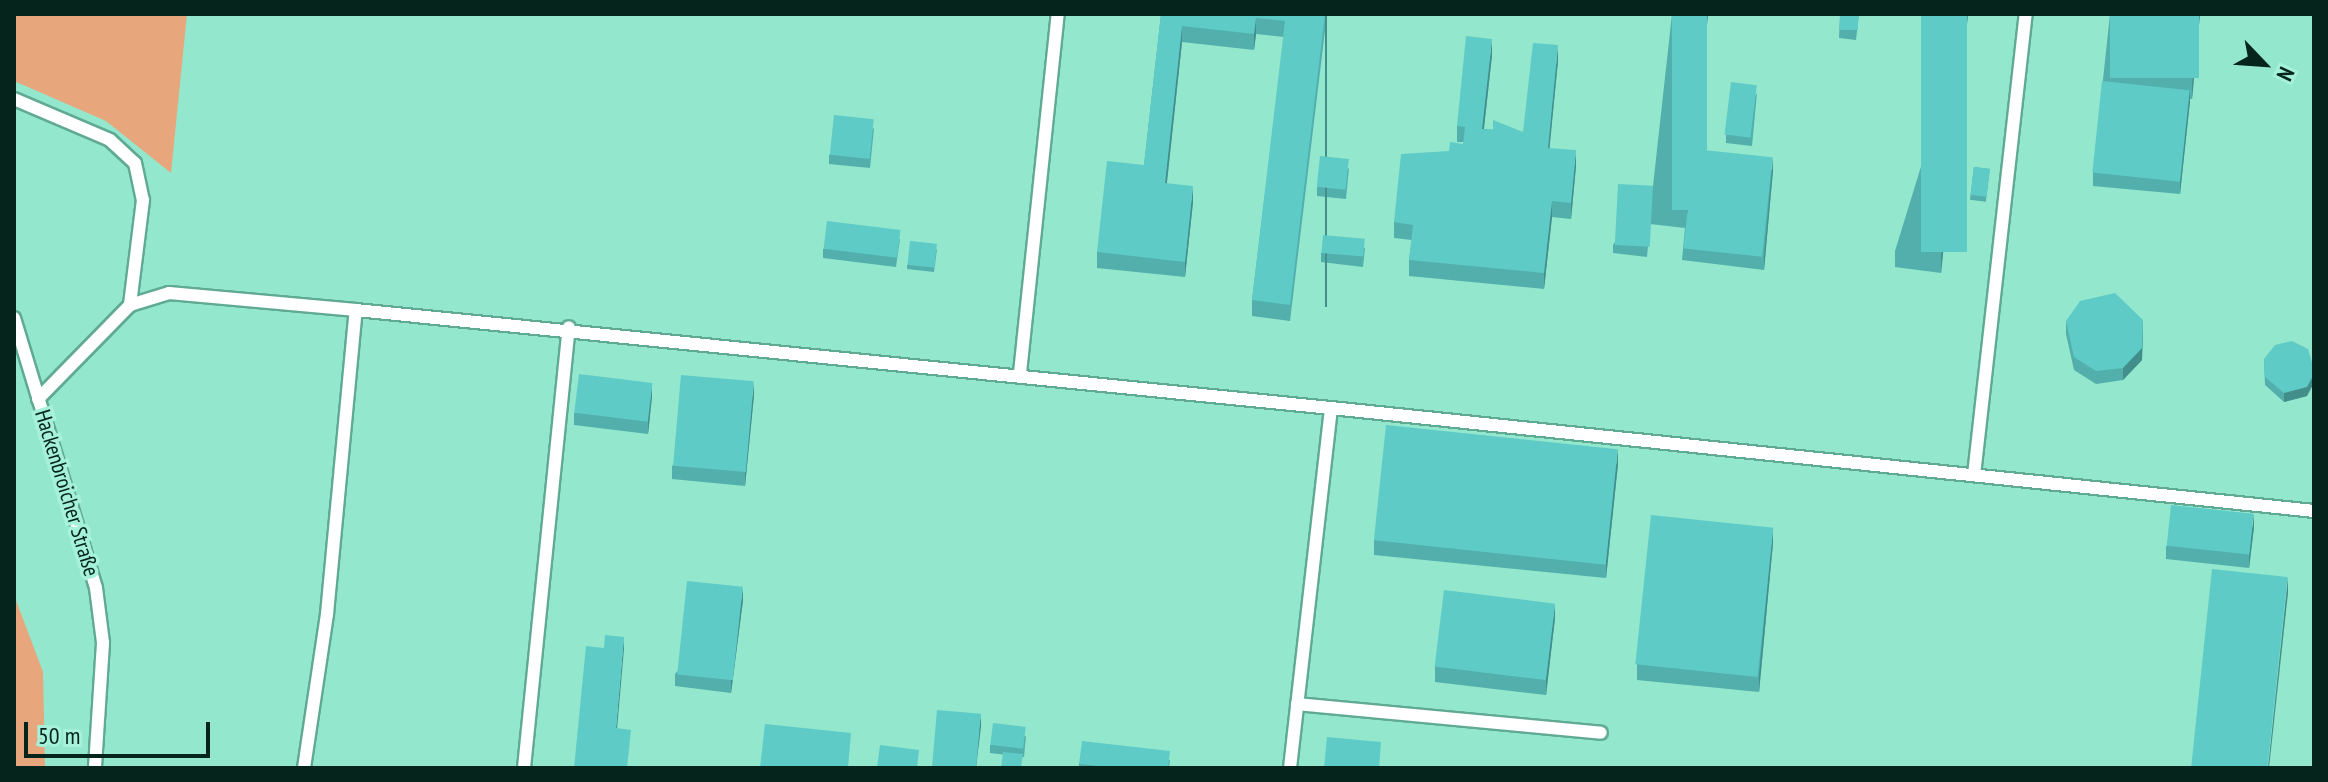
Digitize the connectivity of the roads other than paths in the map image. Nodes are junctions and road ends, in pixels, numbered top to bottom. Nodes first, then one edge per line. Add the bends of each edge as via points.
1 (1058, 14) edge
2 (2026, 14) edge
3 (14, 99) edge
4 (130, 305) junction
5 (356, 310) junction
6 (14, 318) edge
7 (569, 327) junction
8 (1020, 373) junction
9 (38, 399) junction
10 (1331, 408) junction
11 (1974, 475) junction
12 (2314, 511) edge
13 (1297, 704) junction
14 (1601, 733) dead end
15 (95, 768) edge
16 (304, 768) edge
17 (524, 768) edge
18 (1290, 768) edge

1 - 8 lane
2 - 11 lane
3 - 4 lane via 110,140 135,163 143,200
4 - 5 lane via 169,293
4 - 9 lane
5 - 7 lane
5 - 16 lane
6 - 9 lane, Hackenbroicher Straße
7 - 8 lane
7 - 17 lane
8 - 10 lane
9 - 15 lane, Hackenbroicher Straße via 96,588 103,643
10 - 11 lane
10 - 13 lane
11 - 12 lane
13 - 14 lane
13 - 18 lane

